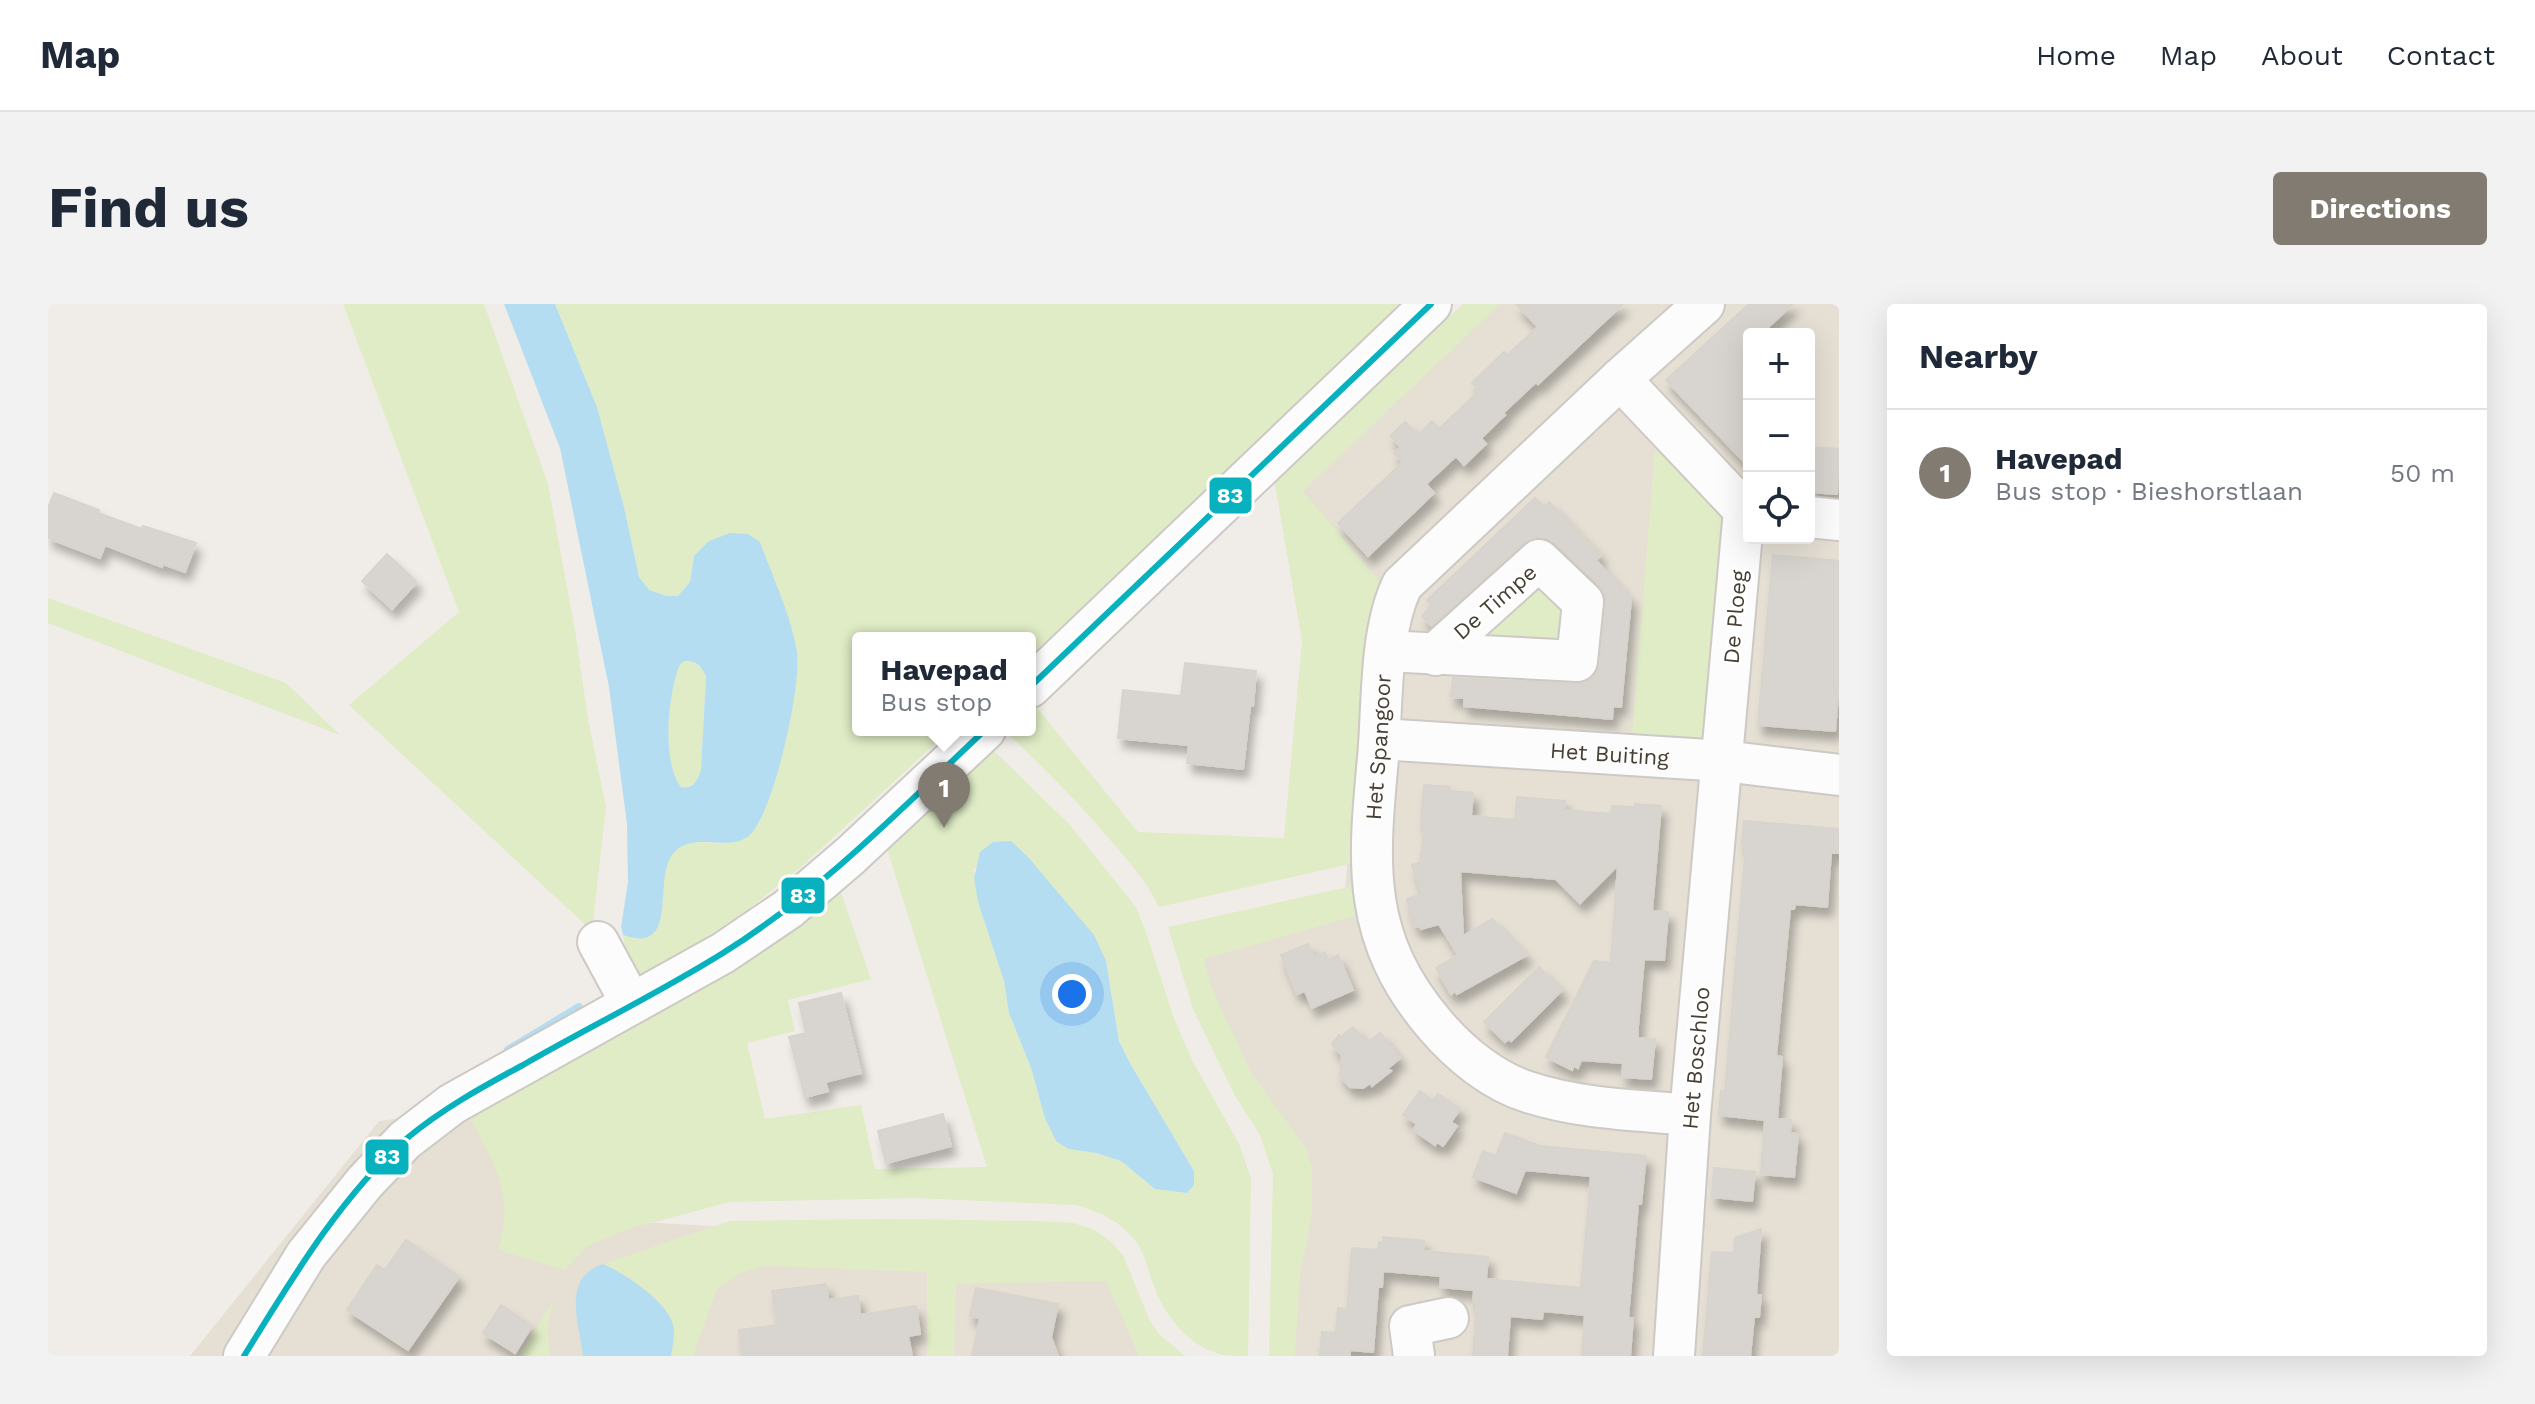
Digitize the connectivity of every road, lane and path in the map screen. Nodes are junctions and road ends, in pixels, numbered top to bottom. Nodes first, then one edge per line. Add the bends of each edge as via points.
1 (1431, 304) edge
2 (1704, 304) edge
3 (1620, 379) junction
4 (1743, 507) edge
5 (1815, 518) edge
6 (1839, 520) edge
7 (1744, 544) edge
8 (1386, 651) junction
9 (1440, 655) dead end
10 (1036, 681) edge
11 (979, 736) edge
12 (1380, 739) junction
13 (1724, 761) junction
14 (1839, 775) edge
15 (598, 942) dead end
16 (631, 1003) junction
17 (1690, 1115) junction
18 (1448, 1318) dead end
19 (244, 1356) edge
20 (1414, 1356) edge
21 (1674, 1356) edge

1 - 10 street
2 - 3 street, Het Spangoor
3 - 4 street, De Ploeg
3 - 8 street, Het Spangoor via 1402,585 1393,603
5 - 6 street
7 - 13 street, De Ploeg
8 - 9 street, De Timpe
8 - 12 street, Het Spangoor
11 - 16 street via 788,909 723,953
12 - 13 street, Het Buiting
12 - 17 street, Het Spangoor via 1371,870 1392,963 1416,1002 1480,1068 1525,1091 1572,1104
13 - 14 street, Het Buiting
13 - 17 street, Het Boschloo
15 - 16 street
16 - 19 street via 452,1104 405,1140 306,1255
17 - 21 street, Het Boschloo
18 - 20 street via 1410,1326

